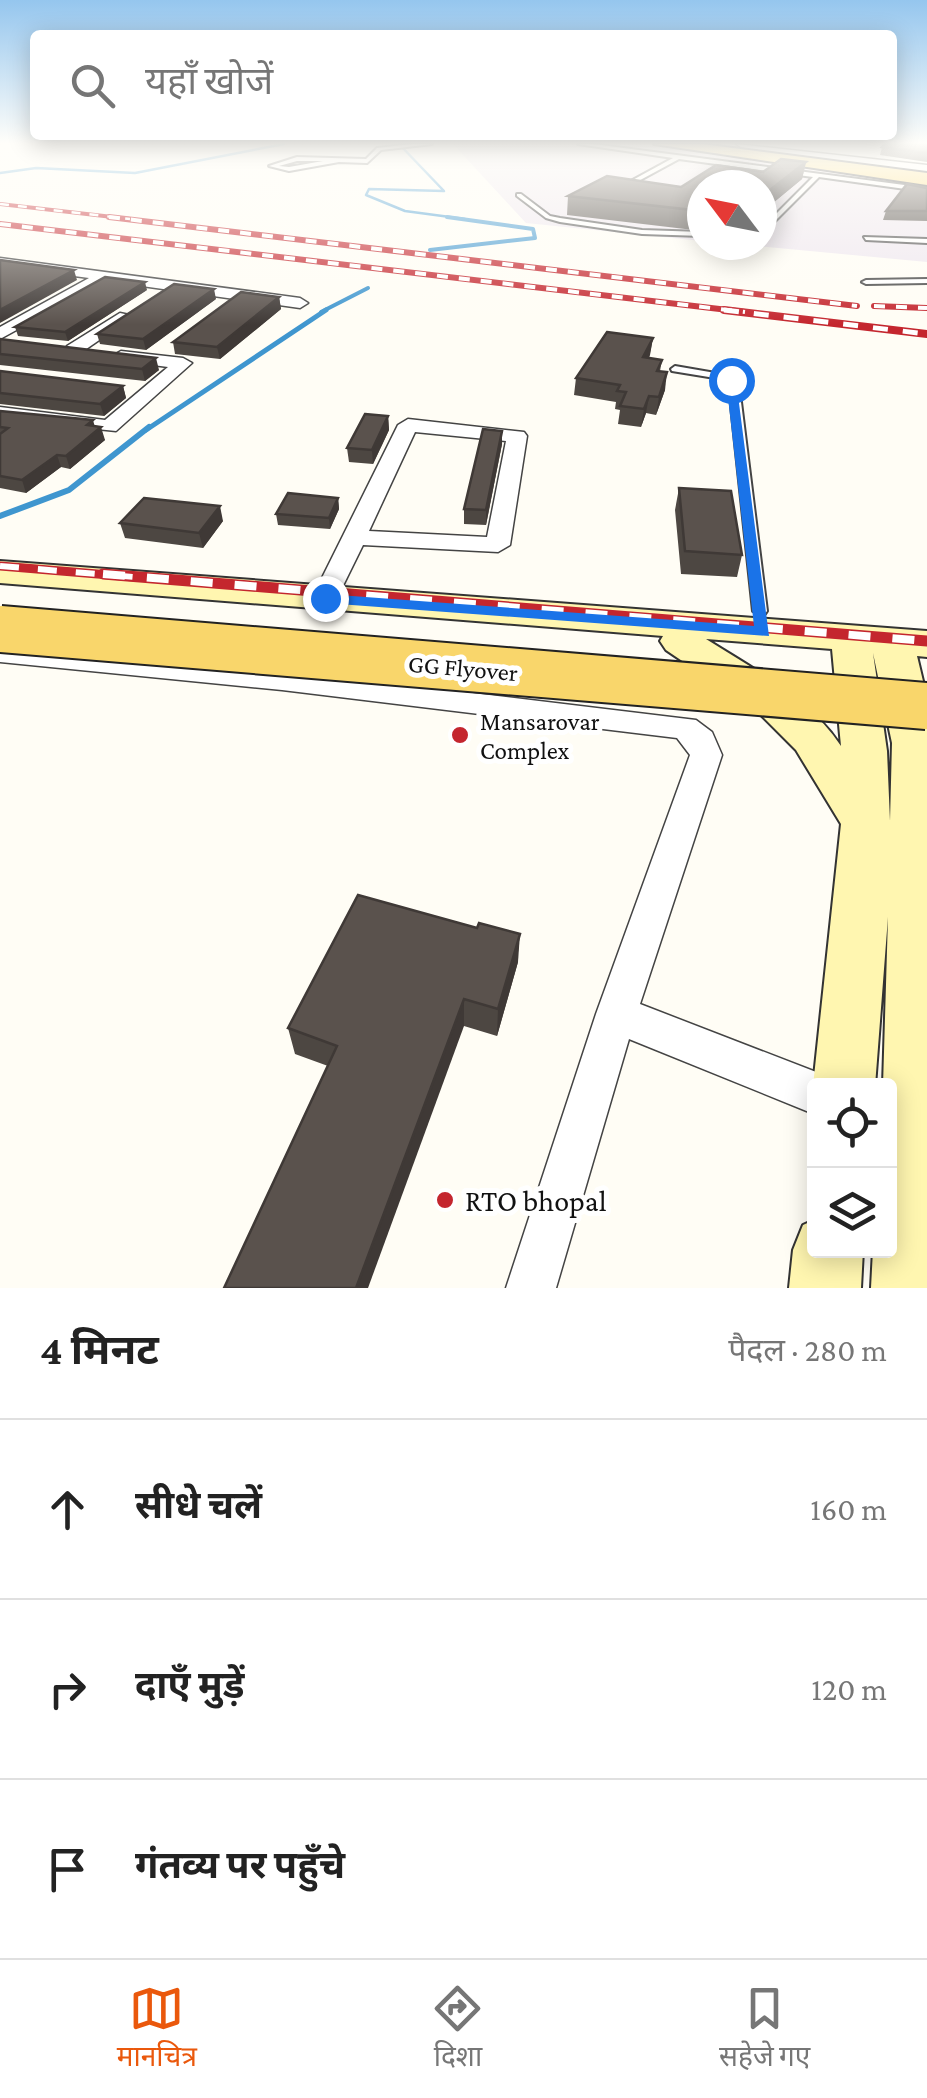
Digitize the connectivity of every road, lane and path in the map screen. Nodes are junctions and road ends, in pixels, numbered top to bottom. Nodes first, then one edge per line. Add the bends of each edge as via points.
1 (531, 204) edge
2 (687, 234) edge
3 (866, 238) dead end
4 (927, 241) edge
5 (4, 265) edge
6 (102, 277) junction
7 (927, 281) edge
8 (866, 282) dead end
9 (172, 286) junction
10 (239, 295) junction
11 (155, 297) edge
12 (300, 303) dead end
13 (224, 306) edge
14 (138, 308) edge
15 (0, 334) edge
16 (180, 338) edge
17 (151, 360) junction
18 (676, 370) dead end
19 (0, 413) edge
20 (356, 537) junction
21 (0, 572) edge
22 (0, 593) edge
23 (325, 598) junction
24 (0, 608) edge
25 (762, 621) junction
26 (0, 629) edge
27 (680, 641) junction
28 (900, 650) edge
29 (0, 654) edge
30 (927, 706) edge
31 (920, 774) edge
32 (868, 828) junction
33 (616, 1014) junction
34 (845, 1078) edge
35 (807, 1089) edge
36 (827, 1258) edge
37 (908, 1263) edge
38 (531, 1288) edge
39 (824, 1288) edge

1 - 2 lane via 560,220
3 - 4 lane
5 - 6 street
6 - 9 street
6 - 15 street
7 - 8 lane
9 - 10 street
9 - 11 street
10 - 12 street
10 - 13 street
14 - 17 street via 64,350
16 - 17 street
17 - 19 street via 183,363 140,390 109,427
18 - 25 lane via 724,377 734,386
20 - 20 street via 408,425 517,436 498,545
20 - 23 street
21 - 23 main road
22 - 27 main road
23 - 25 main road
24 - 28 main road, GG Flyover via 501,643
25 - 28 main road
25 - 28 main road
26 - 30 main road, GG Flyover, bridge
27 - 28 main road
27 - 32 main road via 774,702 812,738
28 - 31 main road
28 - 32 main road via 866,734
29 - 33 street via 685,728 701,740 706,755
31 - 37 main road
32 - 34 main road
33 - 35 street
33 - 38 street
36 - 39 main road

